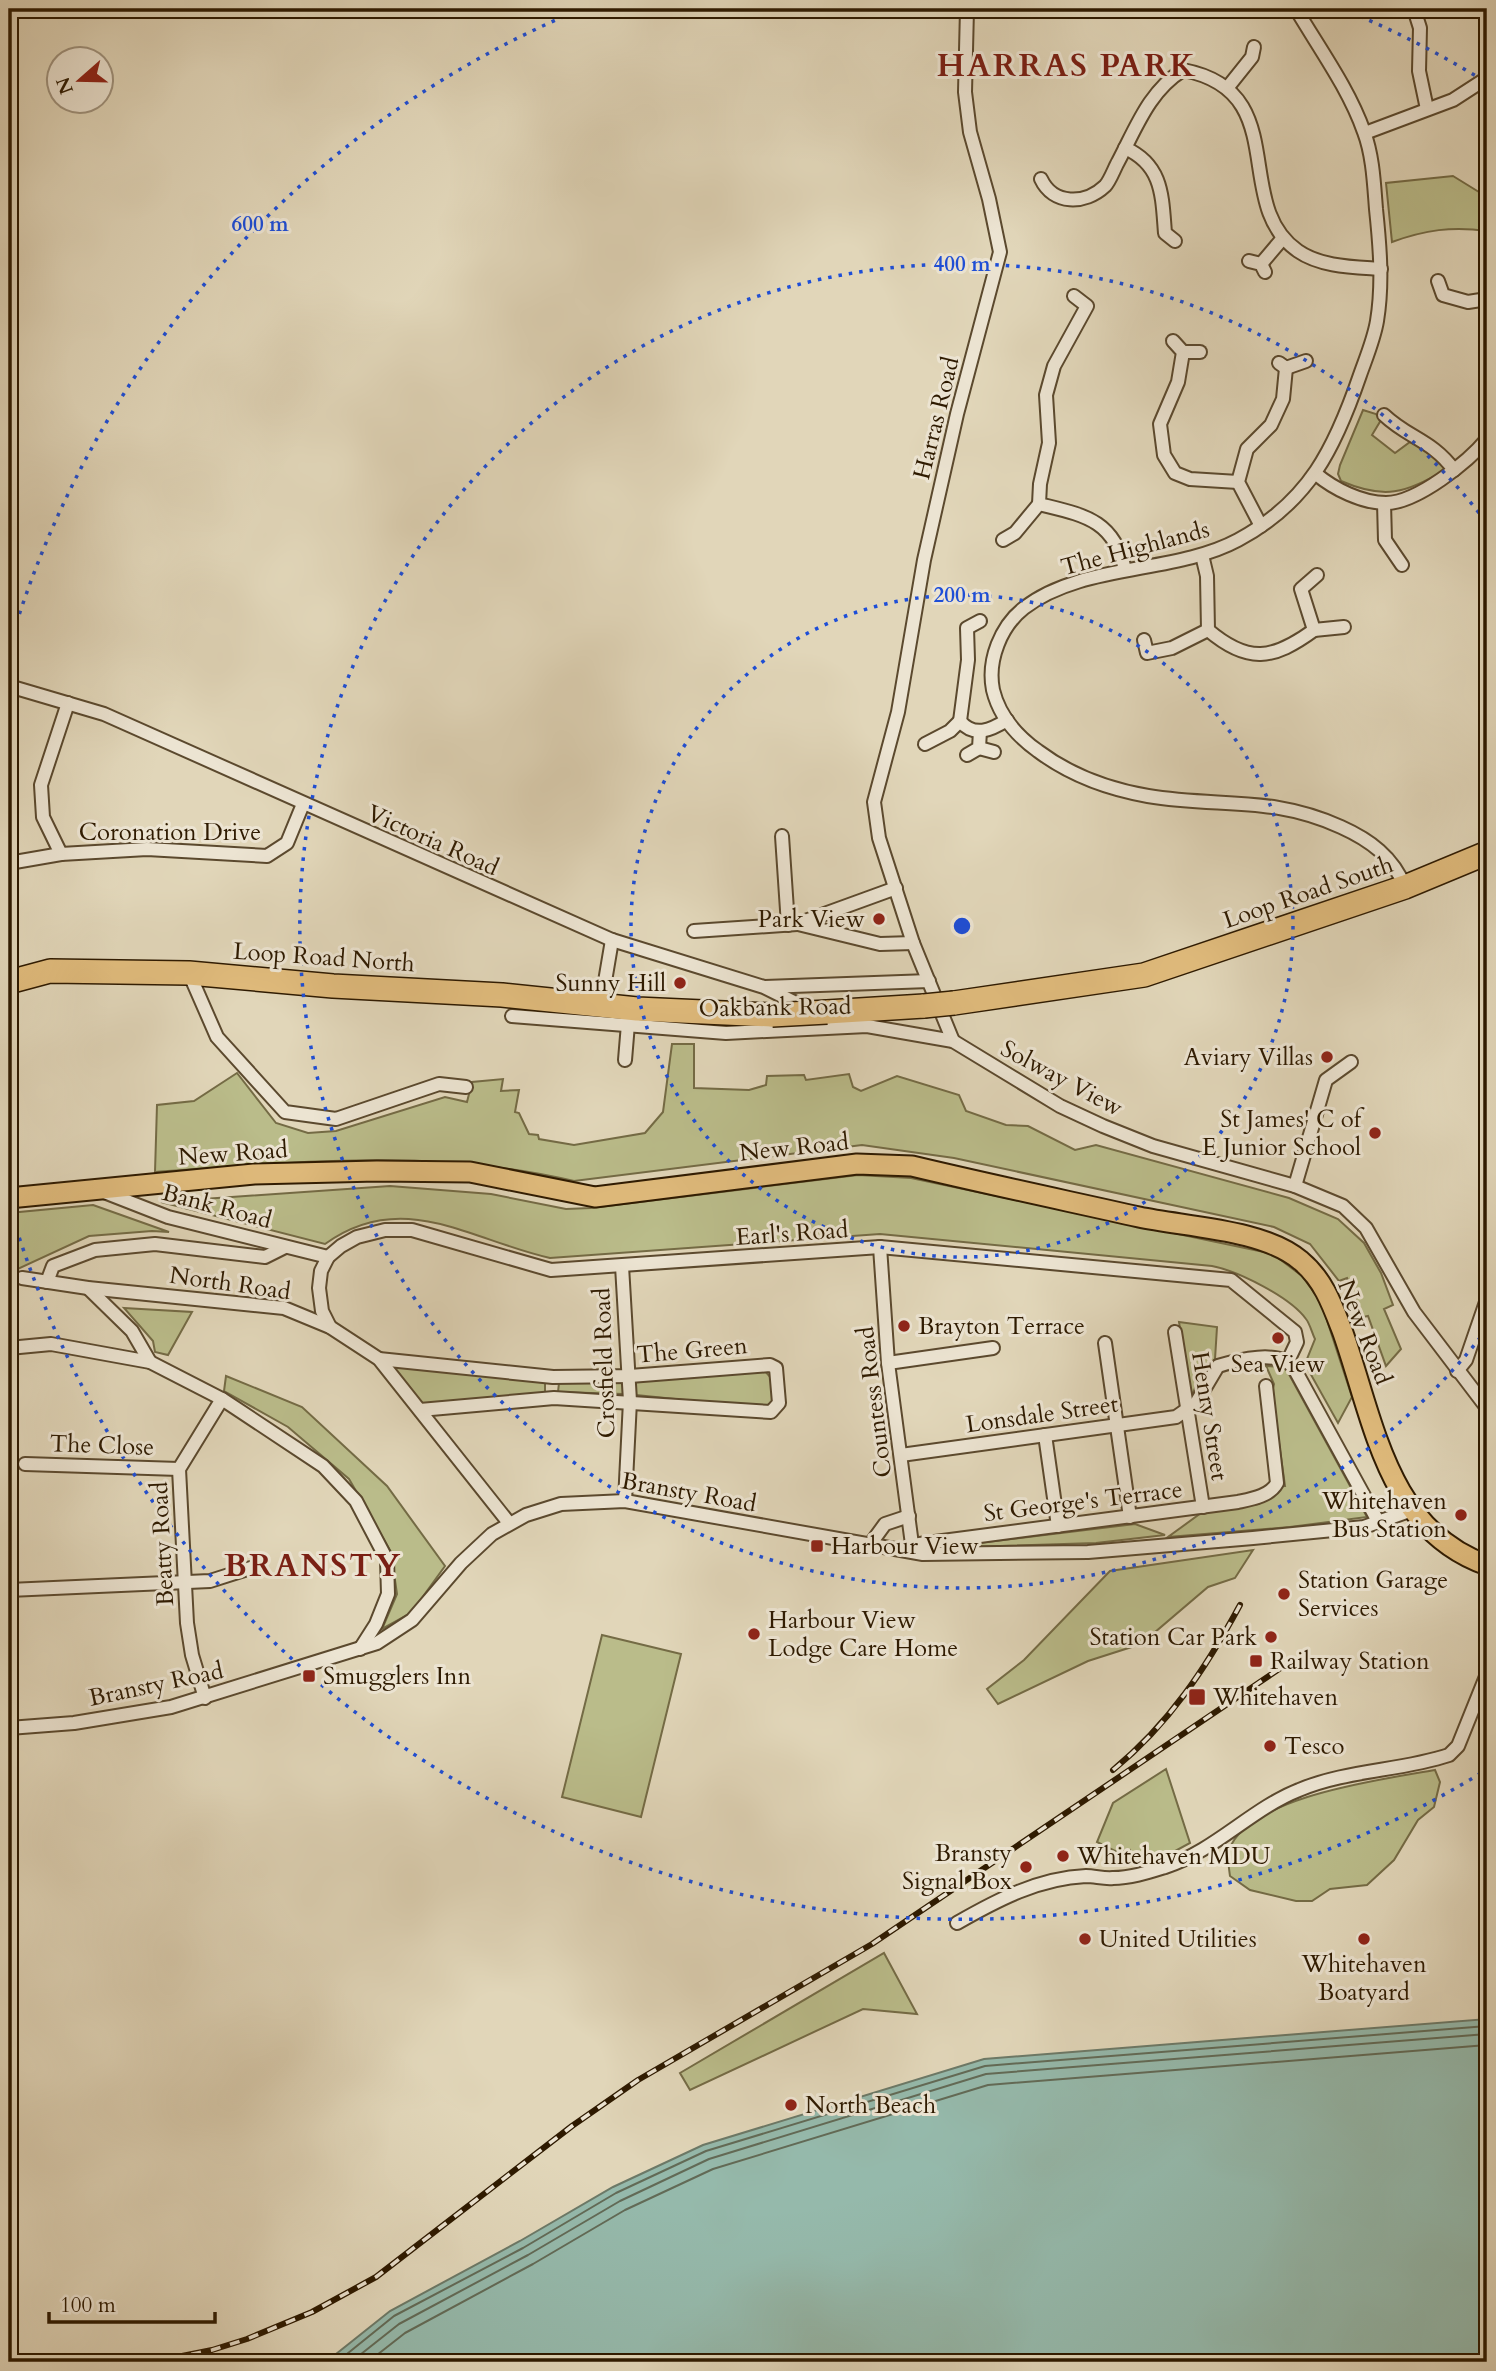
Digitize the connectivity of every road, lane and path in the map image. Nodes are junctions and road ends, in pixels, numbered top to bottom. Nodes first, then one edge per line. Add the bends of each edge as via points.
1 (967, 9) edge
2 (1296, 9) edge
3 (1414, 9) edge
4 (1256, 57) dead end
5 (1487, 78) edge
6 (1228, 87) junction
7 (1427, 109) junction
8 (1365, 133) junction
9 (1125, 148) junction
10 (1041, 179) dead end
11 (1165, 237) dead end
12 (1283, 238) junction
13 (1258, 266) dead end
14 (1381, 270) junction
15 (1438, 281) dead end
16 (1074, 296) dead end
17 (1487, 299) edge
18 (1173, 341) dead end
19 (1183, 352) junction
20 (1200, 352) dead end
21 (1306, 361) dead end
22 (1384, 415) dead end
23 (1397, 427) junction
24 (1389, 439) dead end
25 (1487, 439) edge
26 (1454, 470) junction
27 (1316, 474) junction
28 (1238, 482) junction
29 (1384, 503) junction
30 (1039, 504) junction
31 (1261, 526) junction
32 (1003, 540) dead end
33 (1202, 555) junction
34 (1402, 565) dead end
35 (1125, 570) junction
36 (1317, 575) dead end
37 (980, 621) dead end
38 (1344, 627) dead end
39 (1208, 630) junction
40 (1314, 630) junction
41 (1144, 651) dead end
42 (9, 686) edge
43 (68, 704) junction
44 (1007, 720) junction
45 (960, 721) junction
46 (980, 731) junction
47 (925, 744) dead end
48 (979, 748) junction
49 (994, 752) dead end
50 (967, 755) dead end
51 (303, 804) junction
52 (782, 836) dead end
53 (1487, 853) edge
54 (61, 854) junction
55 (9, 863) edge
56 (1405, 887) junction
57 (896, 888) junction
58 (793, 924) junction
59 (694, 931) dead end
60 (612, 940) junction
61 (913, 943) junction
62 (189, 973) junction
63 (929, 981) junction
64 (9, 982) edge
65 (764, 987) junction
66 (601, 1005) junction
67 (924, 1006) joint
68 (512, 1016) dead end
69 (632, 1017) junction
70 (835, 1019) junction
71 (953, 1041) junction
72 (625, 1060) dead end
73 (1351, 1062) dead end
74 (466, 1087) dead end
75 (1295, 1186) junction
76 (97, 1189) junction
77 (9, 1198) edge
78 (285, 1247) junction
79 (880, 1247) junction
80 (328, 1257) junction
81 (622, 1266) junction
82 (22, 1278) dead end
83 (47, 1282) junction
84 (88, 1288) junction
85 (1487, 1299) edge
86 (330, 1327) junction
87 (1175, 1332) dead end
88 (1105, 1343) dead end
89 (9, 1348) edge
90 (993, 1348) dead end
91 (379, 1359) junction
92 (1288, 1361) junction
93 (150, 1362) junction
94 (888, 1363) junction
95 (1457, 1371) junction
96 (630, 1376) junction
97 (1266, 1386) dead end
98 (222, 1399) junction
99 (630, 1401) junction
100 (1487, 1408) edge
101 (420, 1410) junction
102 (1188, 1411) junction
103 (1117, 1424) junction
104 (1045, 1435) junction
105 (901, 1455) junction
106 (24, 1464) dead end
107 (179, 1469) junction
108 (625, 1501) junction
109 (1203, 1507) junction
110 (1412, 1510) junction
111 (909, 1516) junction
112 (1130, 1517) junction
113 (509, 1523) junction
114 (1378, 1523) junction
115 (1058, 1526) junction
116 (869, 1546) junction
117 (913, 1549) junction
118 (260, 1565) dead end
119 (1487, 1565) edge
120 (184, 1582) junction
121 (9, 1590) edge
122 (359, 1650) junction
123 (1487, 1674) edge
124 (205, 1698) junction
125 (9, 1728) edge
126 (957, 1923) dead end

1 - 57 street, Harras Road via 965,92 970,132 1000,253 957,414 924,560 898,712 876,791 875,820
2 - 8 street, The Highlands
3 - 7 street via 1420,28 1419,71
4 - 6 street
5 - 7 street via 1453,100
6 - 9 street via 1183,70 1167,80 1143,112
6 - 12 street via 1252,125 1266,205
7 - 8 street
8 - 14 street, The Highlands
9 - 10 street via 1105,186 1080,200 1048,198
9 - 11 street via 1141,155 1157,175
12 - 13 street
12 - 14 street via 1300,253 1337,265
14 - 27 street, The Highlands via 1377,324 1346,416
15 - 17 street via 1439,300
16 - 30 street via 1092,305 1054,366 1046,395 1049,443
18 - 19 street
19 - 20 street
19 - 28 street via 1178,382 1160,425 1164,455 1175,474
21 - 28 street via 1282,365 1283,400 1271,425 1247,449
22 - 23 street
23 - 24 street
23 - 26 street via 1441,453
25 - 26 street
26 - 29 street via 1415,495
27 - 29 street via 1351,495
27 - 31 street, The Highlands via 1298,497
28 - 31 street
29 - 34 street via 1385,540 1399,548
30 - 32 street via 1016,535
30 - 35 street via 1082,514 1108,530 1121,551
31 - 33 street, The Highlands
33 - 35 street, The Highlands
33 - 39 street
35 - 44 street, The Highlands via 1056,591 1024,607 1005,628 995,650 992,677
36 - 40 street via 1295,589
37 - 45 street via 965,625 968,660
38 - 40 street
39 - 40 street via 1228,647 1259,657 1292,646
39 - 41 street via 1172,648
42 - 43 street, Victoria Road
43 - 51 street, Victoria Road via 104,714
43 - 54 street via 41,785 43,817
44 - 46 street
44 - 56 street, The Highlands via 1051,761 1112,788 1151,796 1271,804 1309,813 1366,838 1398,868
45 - 46 street via 967,729
45 - 47 street
46 - 48 street
48 - 49 street
48 - 50 street
51 - 54 street, Coronation Drive via 287,843 267,856 147,849
51 - 60 street, Victoria Road
52 - 58 street
53 - 56 highway, Loop Road South
54 - 55 street, Coronation Drive
56 - 67 highway, Loop Road South, bridge via 1144,975
57 - 58 street
57 - 61 street
58 - 59 street
58 - 61 street via 880,944
60 - 65 street, Victoria Road
60 - 66 street
61 - 63 street
62 - 64 highway, Loop Road North via 50,971
62 - 66 highway, Loop Road North
62 - 74 street via 217,1037 285,1112 336,1119 439,1084
63 - 65 street
63 - 71 street
65 - 70 street, Victoria Road
66 - 69 highway, Loop Road North
67 - 70 highway, Loop Road North
68 - 69 street, Oakbank Road
69 - 70 highway, Loop Road North, bridge
69 - 70 street, Oakbank Road via 726,1033
69 - 72 street
70 - 71 street, Oakbank Road
71 - 75 street, Solway View via 1060,1106 1153,1146
73 - 75 street via 1326,1080
75 - 95 street, Solway View via 1354,1214 1371,1235 1414,1312
76 - 77 main road, New Road
76 - 78 street, Bank Road via 168,1217
76 - 110 main road, New Road via 254,1174 470,1172 595,1197 805,1169 884,1164 912,1166 1244,1236 1300,1259 1320,1282 1354,1365 1386,1468
78 - 80 street, Bank Road
78 - 83 street via 265,1257 155,1244 95,1250 53,1266
79 - 81 street, Earl's Road
79 - 92 street, Earl's Road via 1231,1280 1294,1332 1297,1342
79 - 94 street, Countess Road
80 - 81 street, Earl's Road via 357,1237 412,1230 551,1270
80 - 86 street via 318,1288
81 - 96 street, Crosfield Road
82 - 83 street, North Road
83 - 84 street, North Road
84 - 86 street, North Road via 284,1308
84 - 93 street via 132,1331
85 - 95 street via 1466,1360
86 - 91 street, North Road
87 - 102 street, Henry Street
88 - 103 street
89 - 93 street via 51,1344
90 - 94 street
91 - 96 street, The Green via 553,1377
91 - 101 street, North Road
92 - 102 street via 1257,1359 1218,1366
92 - 114 street
93 - 98 street
94 - 105 street, Countess Road
95 - 100 street, Solway View
96 - 99 street, Crosfield Road
96 - 99 street, The Green via 769,1365 776,1368 779,1403 771,1412
97 - 109 street, St George's Terrace via 1277,1483 1259,1497
98 - 107 street, Beatty Road
98 - 122 street via 323,1466 368,1520 387,1560 389,1583 385,1605
99 - 101 street, The Green via 554,1398
99 - 108 street, Crosfield Road
101 - 113 street, North Road
102 - 103 street, Lonsdale Street via 1176,1417
102 - 109 street, Henry Street
103 - 104 street, Lonsdale Street
103 - 112 street
104 - 105 street, Lonsdale Street
104 - 115 street
105 - 111 street, Countess Road
106 - 107 street, The Close
107 - 120 street, Beatty Road
108 - 113 street, Bransty Road via 561,1504
108 - 116 street, Bransty Road
109 - 112 street, St George's Terrace
110 - 114 street, Bransty Road
110 - 119 main road, New Road via 1437,1538
111 - 116 street via 885,1524
111 - 117 street, Countess Road
112 - 115 street, St George's Terrace
113 - 122 street, Bransty Road via 476,1548 412,1620
114 - 117 street, Bransty Road via 1088,1552
115 - 117 street, St George's Terrace
116 - 117 street, Bransty Road
118 - 120 street via 224,1577
120 - 121 street
120 - 124 street, Beatty Road via 192,1655
122 - 124 street, Bransty Road
123 - 126 street via 1458,1746 1449,1755 1302,1788 1168,1866 1140,1874 1087,1876 1033,1887 999,1899
124 - 125 street, Bransty Road via 140,1713

